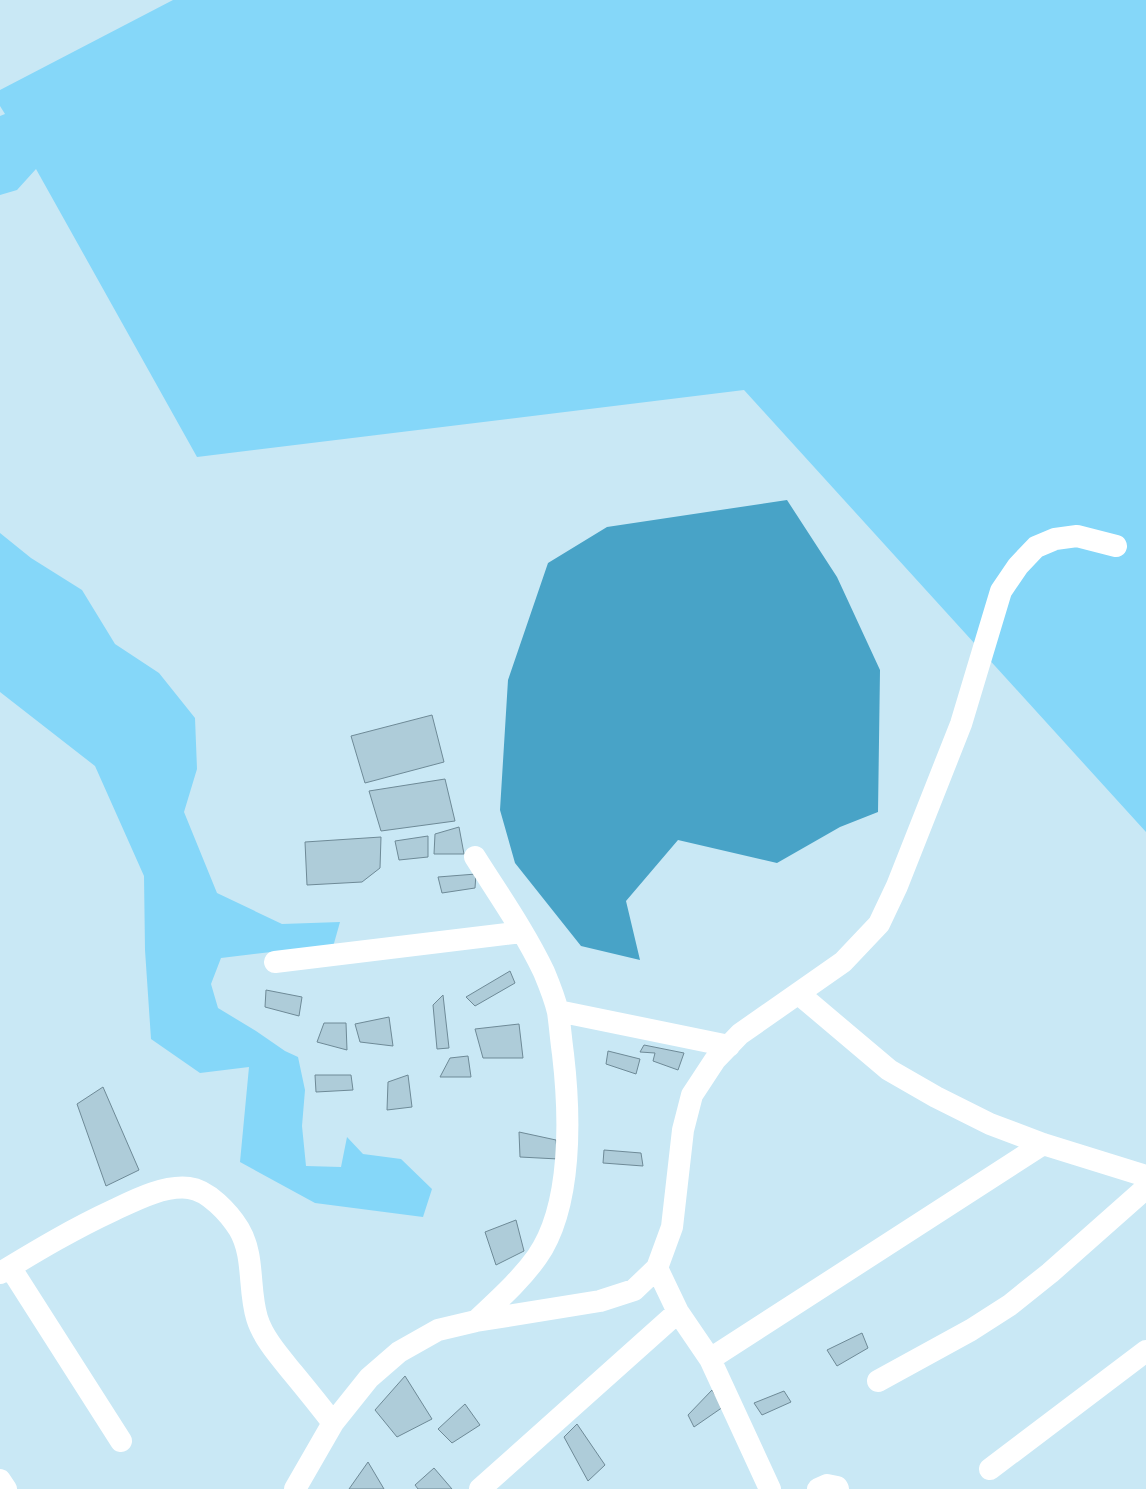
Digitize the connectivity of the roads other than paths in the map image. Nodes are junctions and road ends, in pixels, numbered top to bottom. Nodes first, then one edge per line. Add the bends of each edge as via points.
1 (1116, 546) dead end
2 (475, 857) dead end
3 (522, 932) junction
4 (275, 962) dead end
5 (799, 994) junction
6 (558, 1011) junction
7 (729, 1046) junction
8 (1043, 1144) junction
9 (1146, 1176) edge
10 (1146, 1188) edge
11 (657, 1268) junction
12 (5, 1270) edge
13 (678, 1312) junction
14 (476, 1321) junction
15 (1146, 1351) edge
16 (710, 1359) junction
17 (878, 1381) dead end
18 (333, 1423) junction
19 (121, 1441) dead end
20 (990, 1469) dead end
21 (0, 1480) edge
22 (766, 1488) edge
23 (6, 1489) edge
24 (295, 1489) edge
25 (480, 1489) edge
26 (818, 1489) edge
27 (838, 1489) edge

1 - 5 street via 1076,536 1055,539 1036,547 1018,566 1002,591 961,724 897,886 879,924 843,962
2 - 3 street
3 - 4 street
3 - 6 street via 544,972
5 - 7 street via 740,1034
5 - 8 street via 889,1070 990,1124
6 - 7 street
6 - 14 street via 566,1077 568,1137 563,1190 552,1231 538,1257 520,1279
7 - 11 street via 715,1060 692,1095 683,1130 672,1227
8 - 9 street
8 - 16 street
10 - 17 street via 1010,1306
11 - 13 street
11 - 14 street via 634,1290 600,1301
12 - 18 street via 46,1244 138,1198 171,1188 190,1188 208,1196 222,1207 239,1230 250,1258 257,1318 272,1347
12 - 19 street
13 - 16 street
13 - 25 street
14 - 18 street via 438,1330 399,1352 369,1378
15 - 20 street
16 - 22 street
18 - 24 street
21 - 23 street
26 - 27 street via 827,1485

